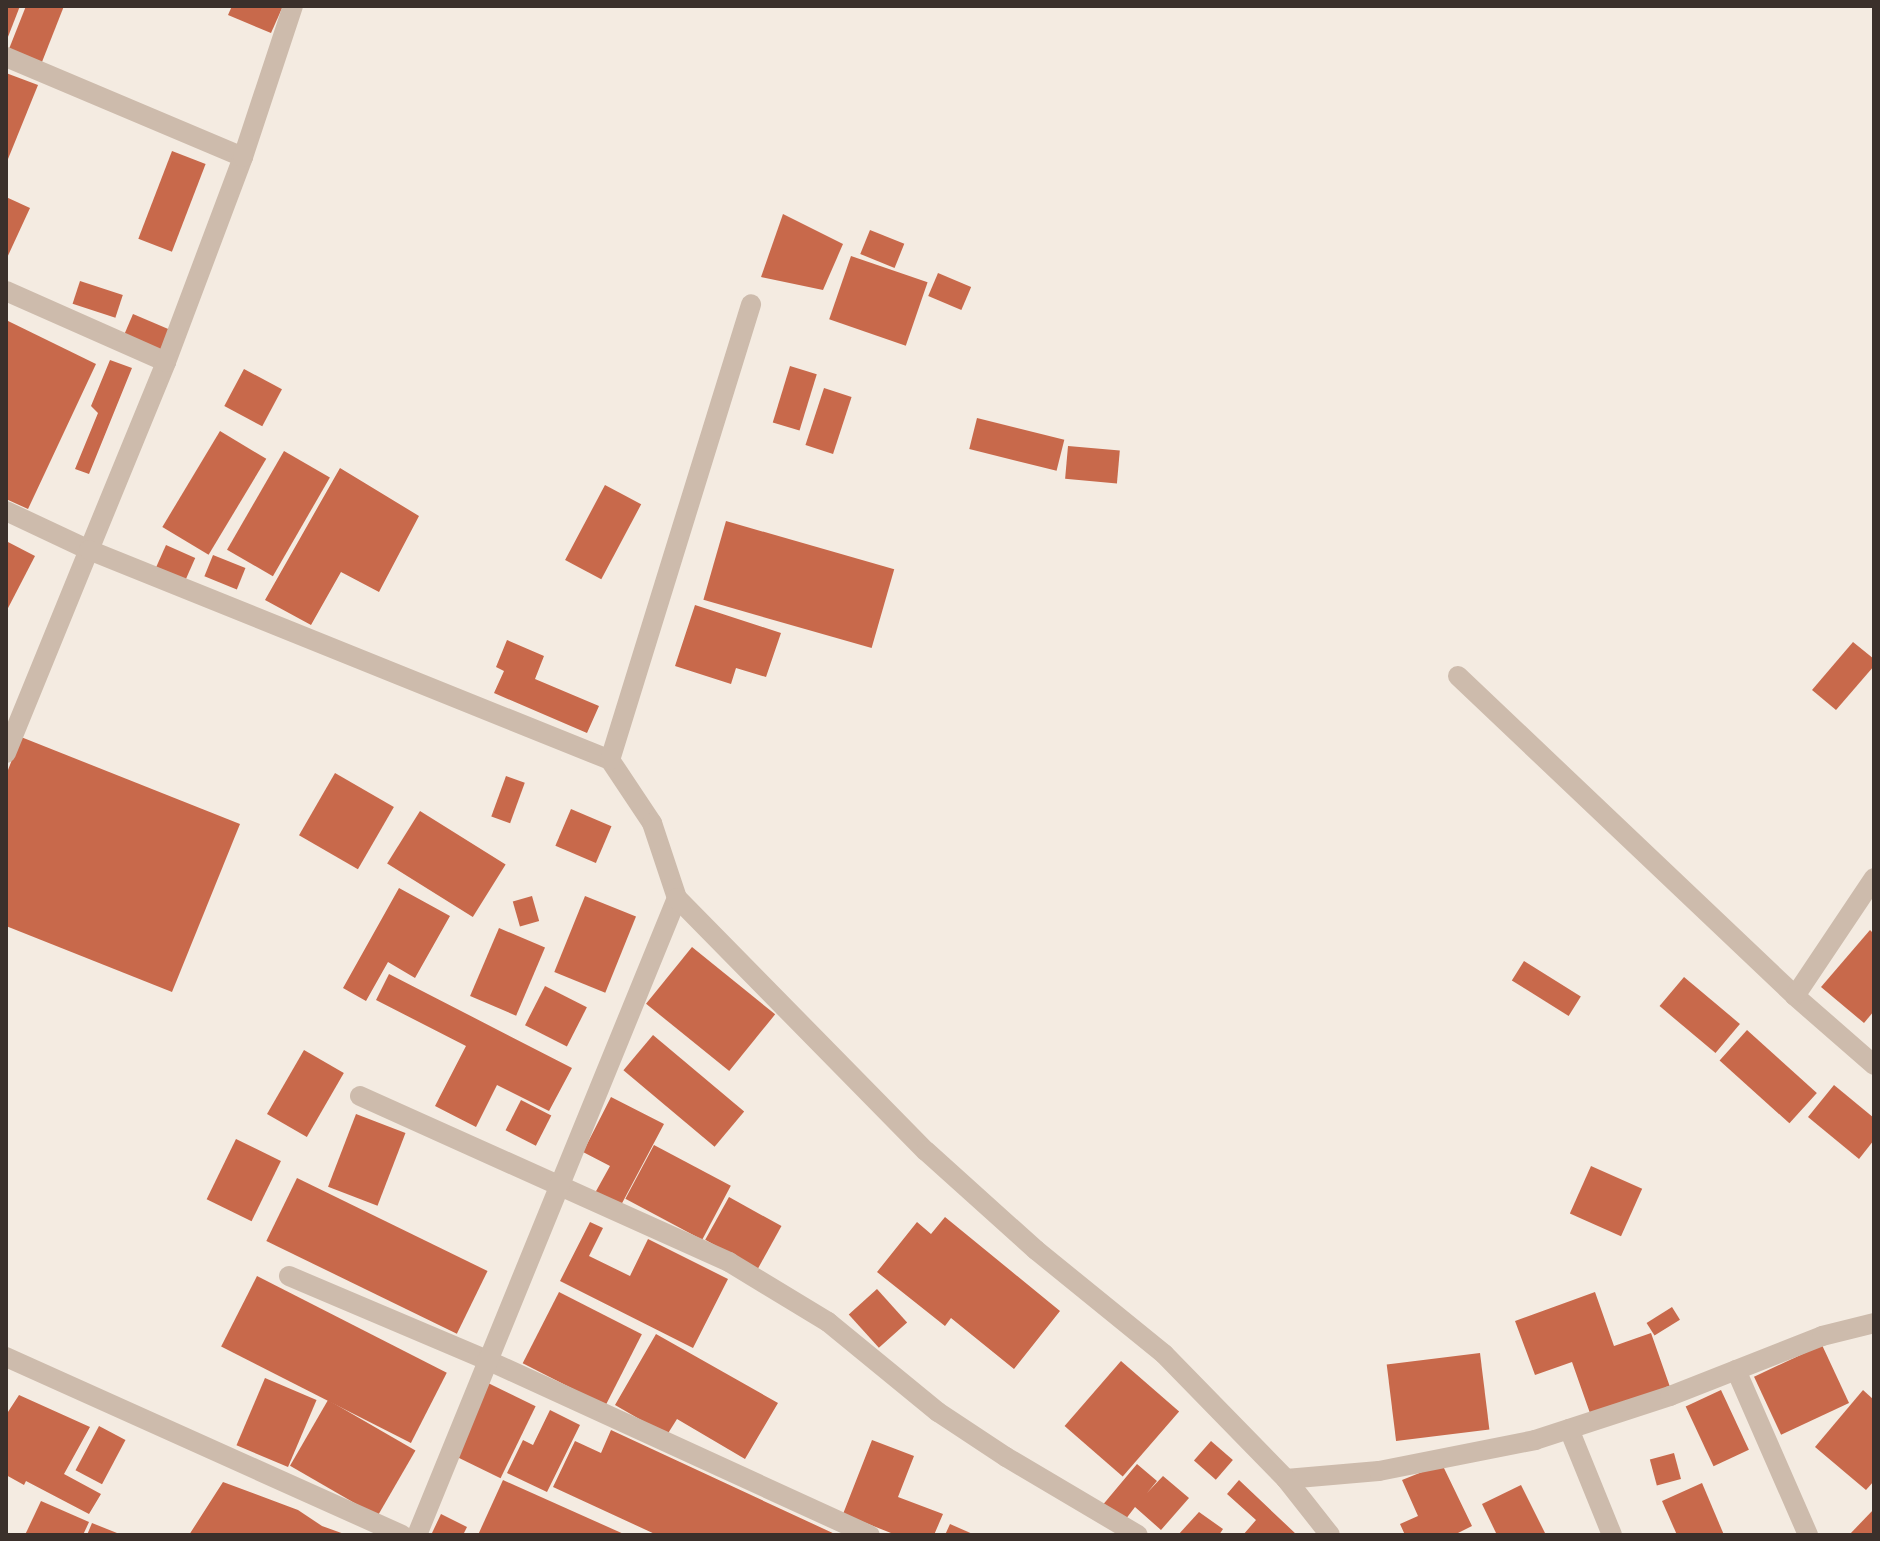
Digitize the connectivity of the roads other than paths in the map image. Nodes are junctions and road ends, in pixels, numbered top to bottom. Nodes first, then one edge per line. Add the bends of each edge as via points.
1 (293, 6) edge
2 (6, 57) edge
3 (243, 157) junction
4 (6, 291) edge
5 (751, 304) dead end
6 (166, 362) junction
7 (6, 511) edge
8 (89, 550) junction
9 (1458, 676) dead end
10 (10, 731) edge
11 (6, 753) edge
12 (610, 760) junction
13 (1874, 878) edge
14 (677, 898) junction
15 (1795, 996) junction
16 (1874, 1065) edge
17 (360, 1096) dead end
18 (560, 1185) junction
19 (289, 1276) dead end
20 (1874, 1323) edge
21 (6, 1357) edge
22 (487, 1360) junction
23 (1736, 1370) junction
24 (1569, 1429) junction
25 (1286, 1479) junction
26 (402, 1535) edge
27 (417, 1535) edge
28 (870, 1535) edge
29 (1138, 1535) edge
30 (1330, 1535) edge
31 (1612, 1535) edge
32 (1808, 1535) edge

1 - 3 street
2 - 3 street
3 - 6 street
4 - 6 street
5 - 12 street
6 - 8 street
7 - 8 street
8 - 10 street
8 - 12 street
9 - 15 street
10 - 11 street
12 - 14 street via 652,823
13 - 15 street
14 - 18 street
14 - 25 street via 926,1151 1164,1354
15 - 16 street
17 - 18 street
18 - 22 street
18 - 29 street via 741,1270 828,1322 961,1427
19 - 22 street
20 - 23 street via 1822,1336
21 - 26 street
22 - 27 street
22 - 28 street
23 - 24 street
23 - 32 street
24 - 25 street via 1379,1471
24 - 31 street
25 - 30 street

